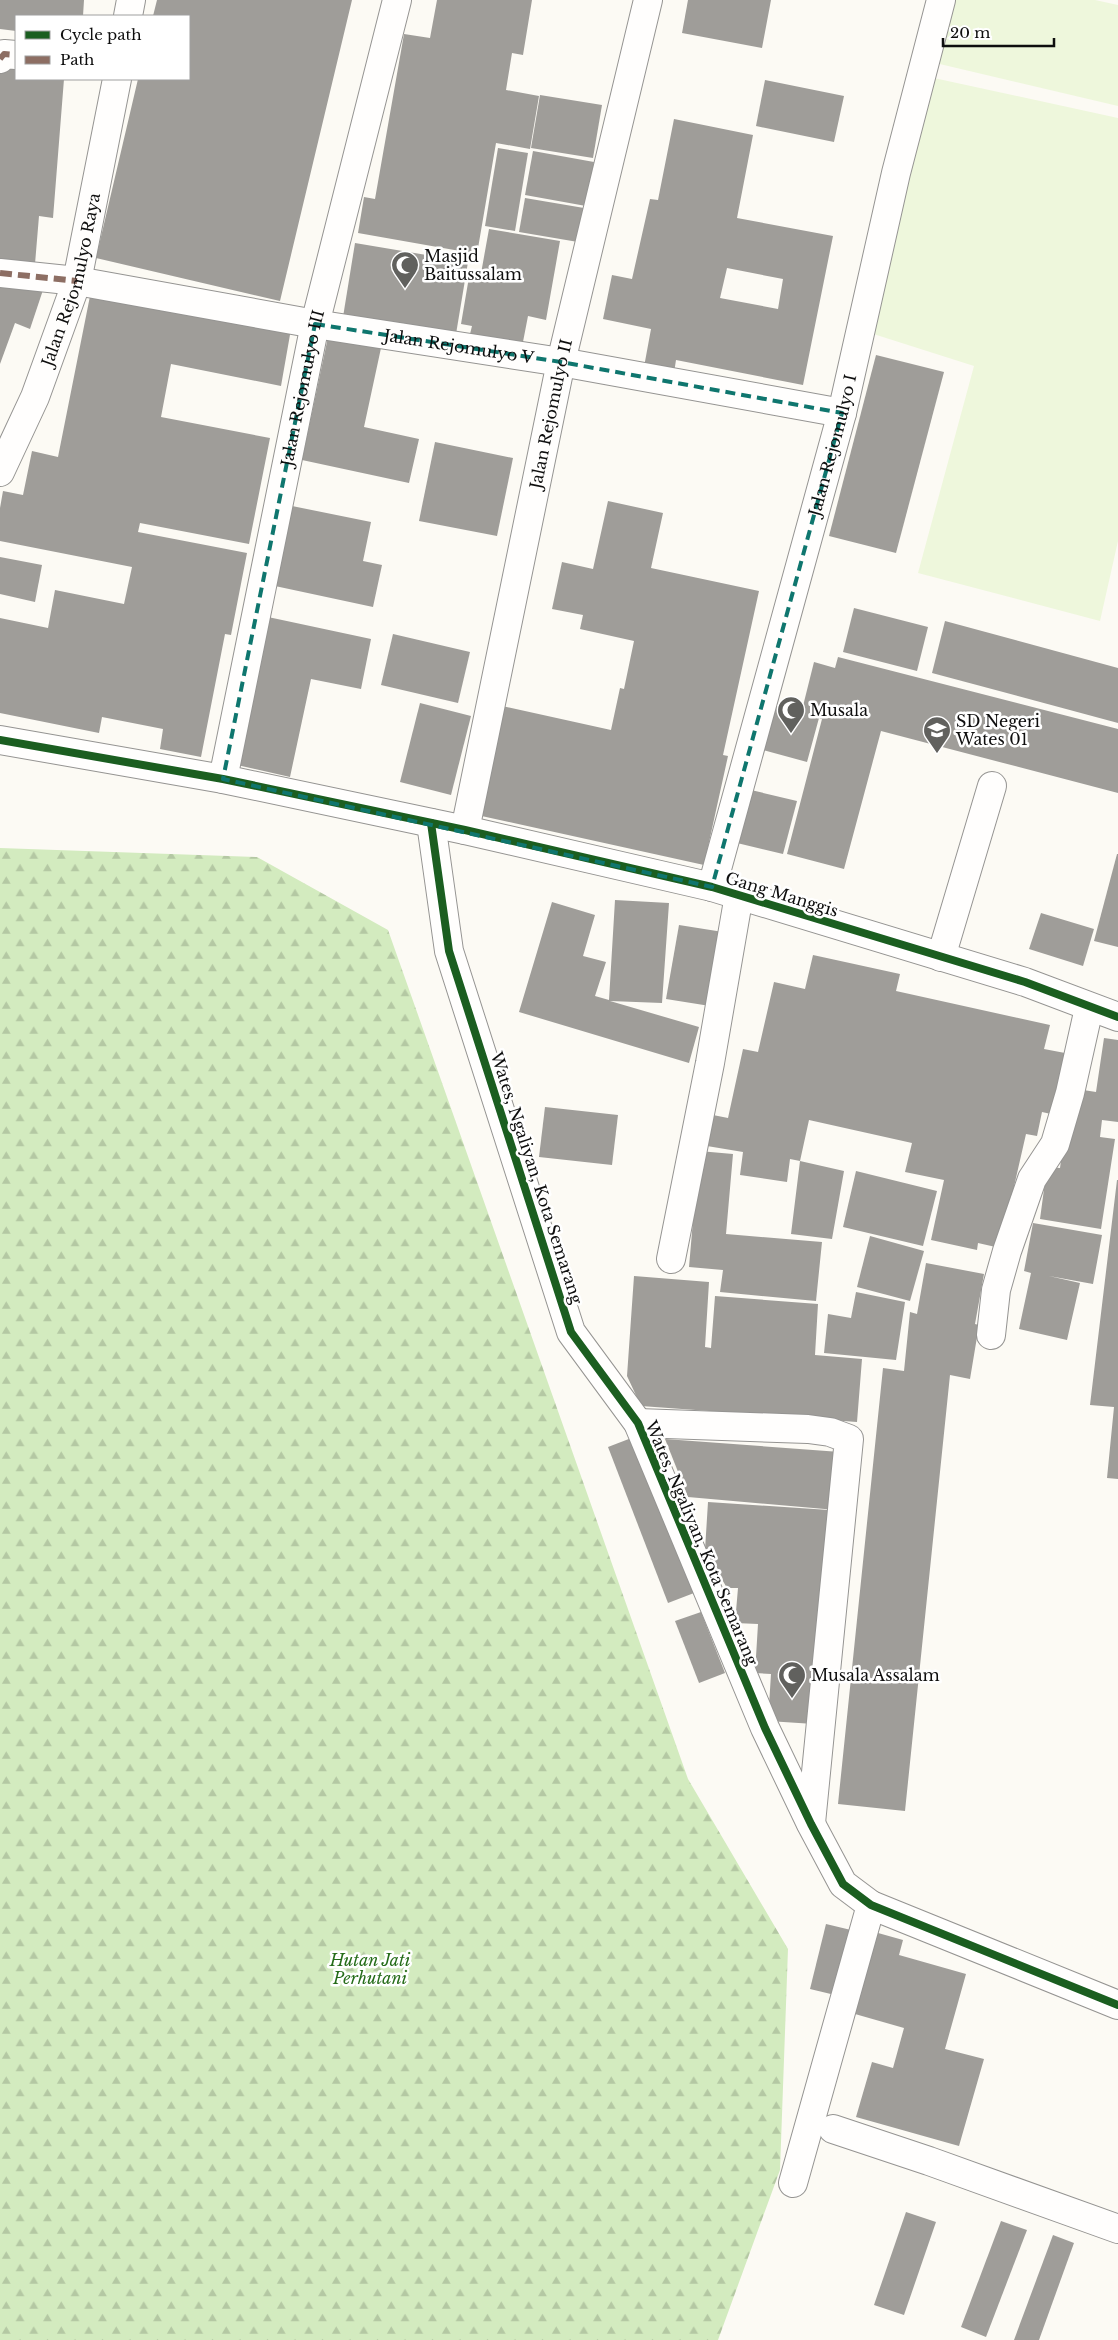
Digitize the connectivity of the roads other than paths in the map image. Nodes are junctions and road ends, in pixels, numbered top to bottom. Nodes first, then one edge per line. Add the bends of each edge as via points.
1 (131, 0) edge
2 (397, 0) edge
3 (648, 0) edge
4 (941, 0) edge
5 (128, 15) edge
6 (15, 55) edge
7 (0, 59) edge
8 (117, 80) edge
9 (0, 272) edge
10 (77, 280) junction
11 (314, 324) junction
12 (561, 362) junction
13 (842, 412) junction
14 (0, 472) edge
15 (0, 740) edge
16 (223, 779) junction
17 (992, 786) dead end
18 (431, 823) junction
19 (465, 830) junction
20 (712, 887) junction
21 (739, 895) junction
22 (941, 957) junction
23 (1089, 1008) junction
24 (1118, 1017) edge
25 (671, 1259) dead end
26 (991, 1335) dead end
27 (638, 1423) junction
28 (811, 1824) junction
29 (871, 1906) junction
30 (1118, 2005) edge
31 (833, 2129) dead end
32 (793, 2183) dead end
33 (1118, 2229) edge

1 - 5 street
2 - 11 street, Jalan Rejomulyo III
3 - 12 street, Jalan Rejomulyo II
4 - 13 street, Jalan Rejomulyo I via 896,173
6 - 7 street via 4,54
8 - 10 street, Jalan Rejomulyo Raya
9 - 10 street, Jalan Rejomulyo V
10 - 11 street, Jalan Rejomulyo V
10 - 14 street, Jalan Rejomulyo Raya via 35,397
11 - 12 street, Jalan Rejomulyo V
11 - 16 street, Jalan Rejomulyo III
12 - 13 street, Jalan Rejomulyo V
12 - 19 street, Jalan Rejomulyo II
13 - 20 street, Jalan Rejomulyo I
15 - 16 street, Gang Manggis
16 - 18 street, Gang Manggis
17 - 22 street
18 - 19 street, Gang Manggis
18 - 27 street, Wates, Ngaliyan, Kota Semarang via 449,951 571,1332
19 - 20 street, Gang Manggis
20 - 21 street, Gang Manggis
21 - 22 street, Gang Manggis
21 - 25 street
22 - 23 street, Gang Manggis via 1025,982
23 - 24 street, Gang Manggis
23 - 26 street via 1056,1144 1032,1179 1007,1251 996,1290
27 - 28 street, Wates, Ngaliyan, Kota Semarang via 765,1728
27 - 28 street, Wates, Ngaliyan, Kota Semarang via 808,1429 849,1439
28 - 29 street, Wates, Ngaliyan, Kota Semarang via 843,1884
29 - 30 street, Wates, Ngaliyan, Kota Semarang
29 - 32 street
31 - 33 street

